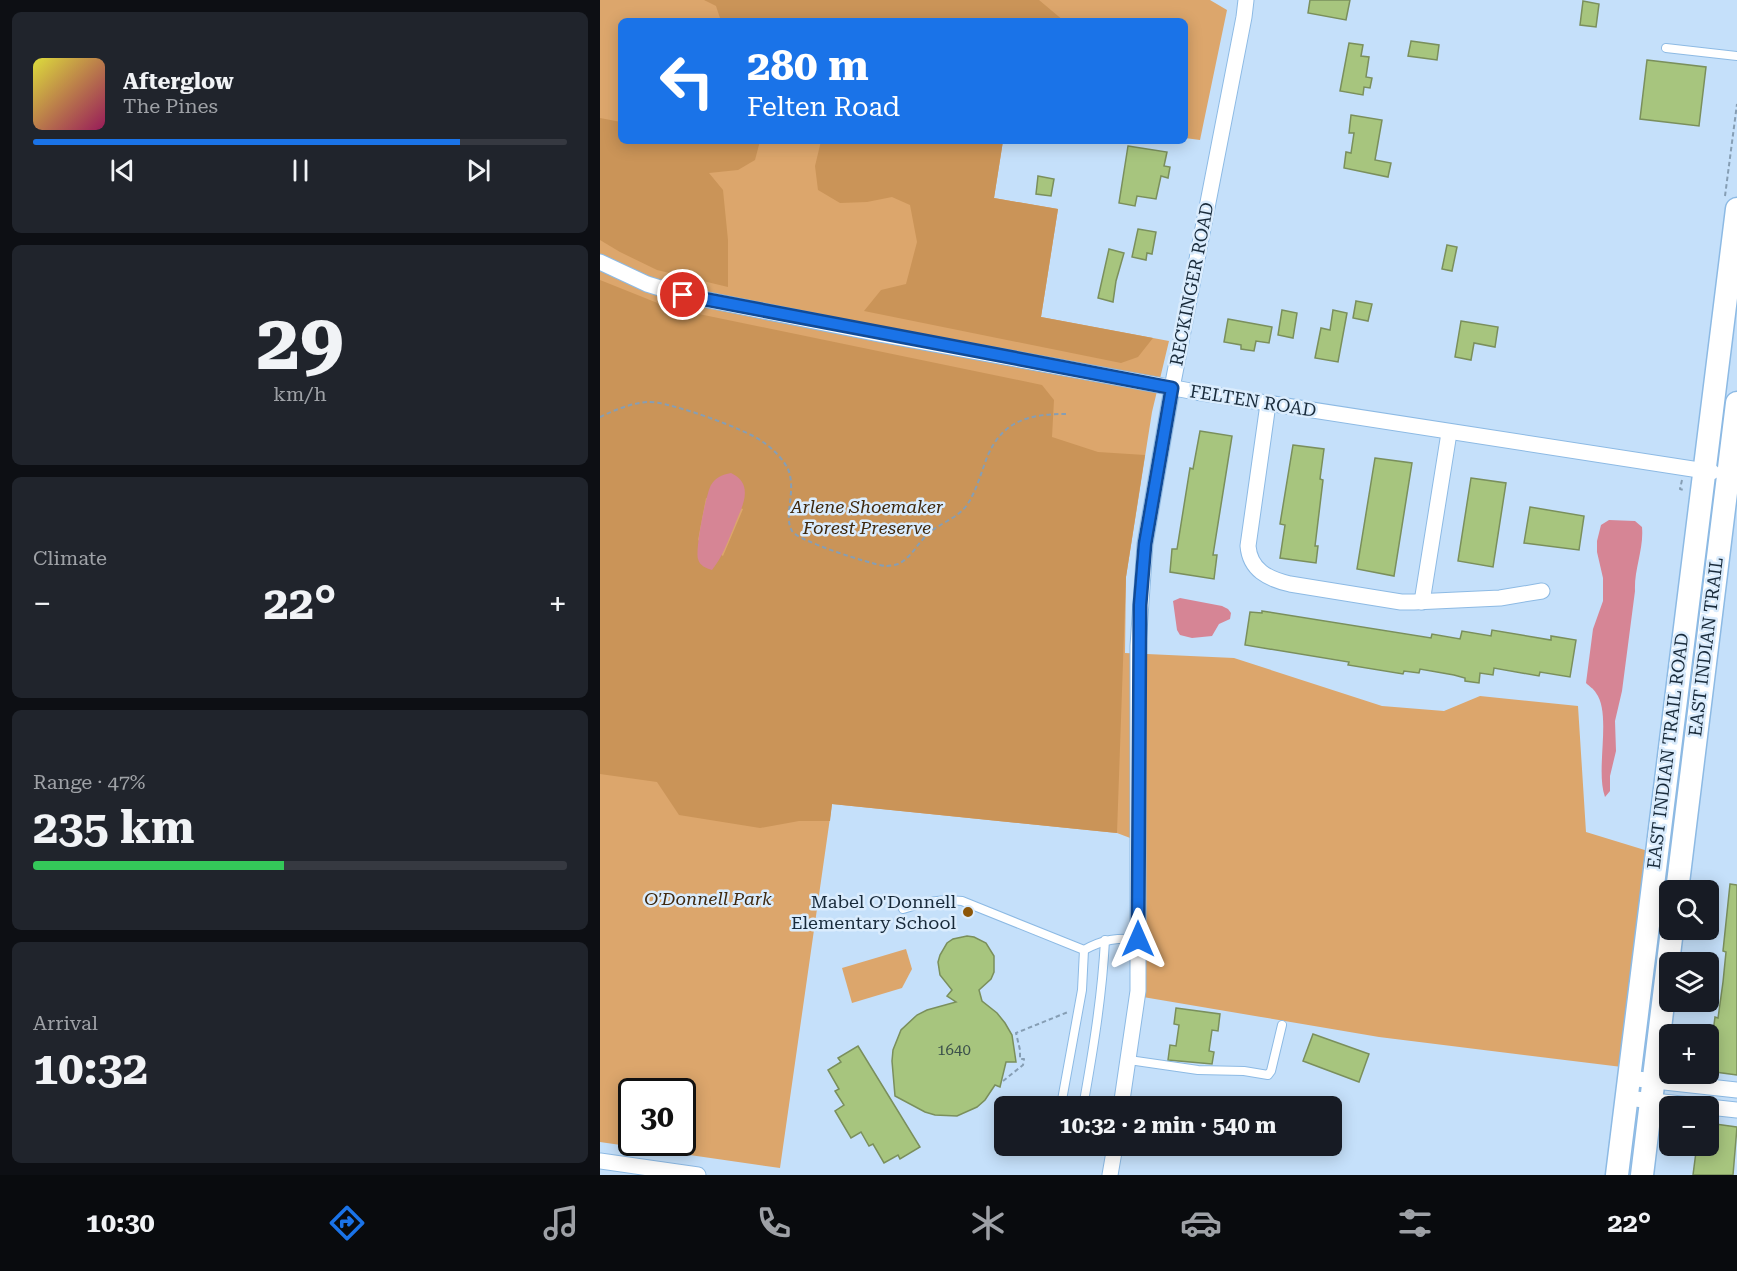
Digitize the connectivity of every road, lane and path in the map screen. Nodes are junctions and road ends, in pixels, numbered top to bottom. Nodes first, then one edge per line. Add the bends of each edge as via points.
1 (1246, 0) edge
2 (1666, 48) dead end
3 (1737, 57) edge
4 (1737, 209) edge
5 (600, 262) edge
6 (1172, 388) junction
7 (1737, 403) edge
8 (1268, 404) junction
9 (1067, 414) dead end
10 (600, 417) edge
11 (1449, 433) junction
12 (1704, 471) junction
13 (1732, 475) edge
14 (1542, 591) dead end
15 (1422, 602) junction
16 (1678, 880) edge
17 (903, 909) dead end
18 (1138, 939) junction
19 (1105, 940) junction
20 (1671, 940) edge
21 (1084, 950) junction
22 (1068, 1012) dead end
23 (1282, 1025) dead end
24 (1129, 1060) junction
25 (1003, 1081) dead end
26 (1627, 1088) junction
27 (1737, 1090) edge
28 (1652, 1091) junction
29 (1063, 1096) edge
30 (1085, 1096) edge
31 (1123, 1096) edge
32 (1737, 1110) edge
33 (1113, 1156) edge
34 (600, 1161) edge
35 (644, 1171) edge
36 (699, 1175) edge
37 (1110, 1175) edge
38 (1617, 1175) edge
39 (1642, 1175) edge

1 - 6 street, RECKINGER ROAD
2 - 3 lane
4 - 12 main road
5 - 6 street, FELTEN ROAD via 647,284 683,295
6 - 8 street, FELTEN ROAD
6 - 18 street, RECKINGER ROAD via 1145,544 1140,605
7 - 13 main road, EAST INDIAN TRAIL
8 - 11 street, FELTEN ROAD
8 - 15 street via 1249,533 1249,554 1257,570 1290,584
9 - 10 path via 1046,414 1013,424 995,443 966,507 935,527 905,559 887,566 794,534 789,520 790,475 782,460 762,441 723,423 661,403 637,403
11 - 12 street, FELTEN ROAD
11 - 15 street
12 - 13 street, FELTEN ROAD
12 - 26 main road, EAST INDIAN TRAIL ROAD
13 - 16 main road, EAST INDIAN TRAIL
14 - 15 street via 1500,598
17 - 21 lane via 933,900 962,902
18 - 19 lane
18 - 24 street, RECKINGER ROAD via 1138,991
19 - 21 lane
19 - 30 lane via 1098,1028
20 - 28 main road
21 - 29 lane via 1082,990
22 - 25 path via 1016,1033 1023,1065
23 - 24 lane via 1268,1075
24 - 31 street, RECKINGER ROAD
26 - 28 street
26 - 38 main road, EAST INDIAN TRAIL ROAD
27 - 28 street
28 - 32 street
28 - 39 main road
33 - 37 street
34 - 35 street
35 - 36 street

